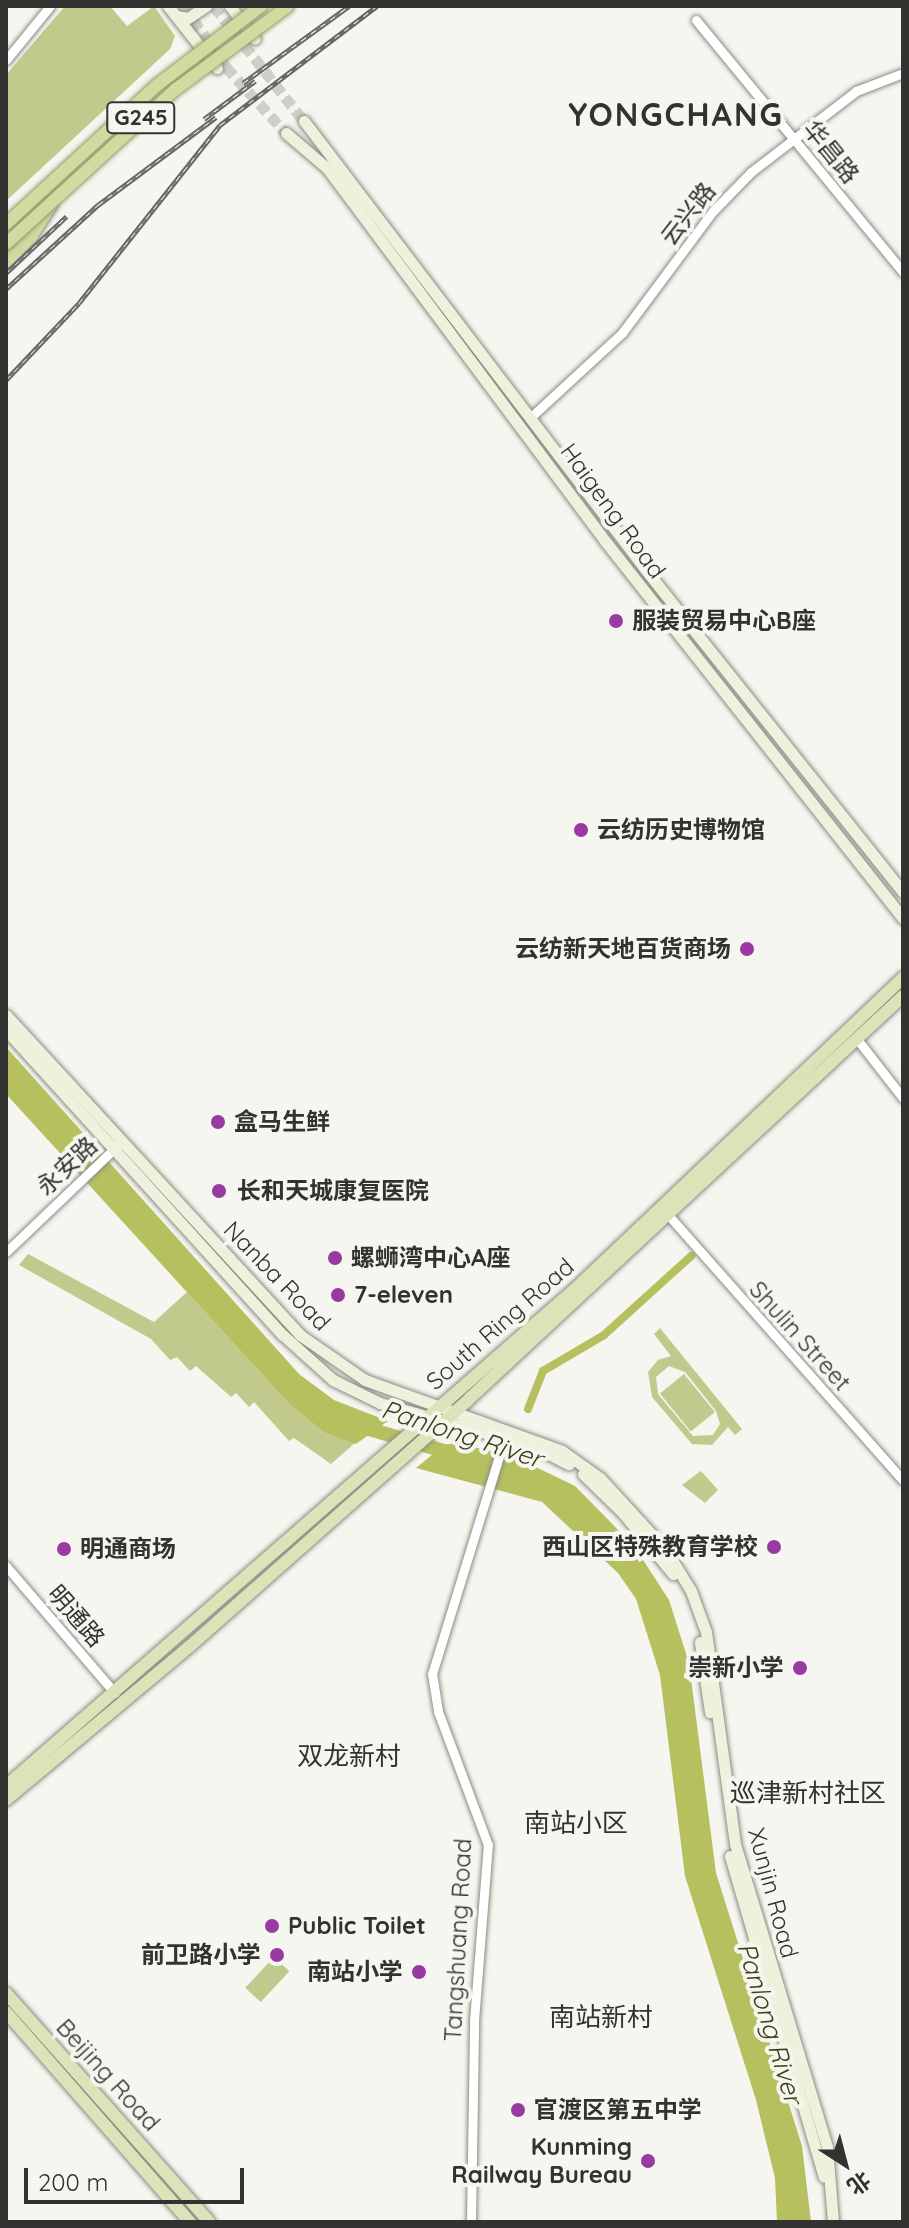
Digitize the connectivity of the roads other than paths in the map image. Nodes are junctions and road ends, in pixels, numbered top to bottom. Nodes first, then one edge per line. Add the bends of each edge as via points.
1 (50, 6) edge
2 (168, 6) edge
3 (206, 6) edge
4 (230, 6) edge
5 (263, 6) edge
6 (286, 6) edge
7 (176, 16) junction
8 (696, 20) dead end
9 (248, 30) junction
10 (210, 59) junction
11 (6, 60) edge
12 (903, 73) edge
13 (304, 121) tunnel mouth
14 (286, 133) tunnel mouth
15 (794, 138) junction
16 (68, 188) junction
17 (6, 225) edge
18 (6, 243) edge
19 (6, 262) edge
20 (903, 272) edge
21 (532, 416) junction
22 (903, 892) edge
23 (903, 919) edge
24 (903, 978) edge
25 (903, 996) edge
26 (6, 1015) edge
27 (6, 1030) edge
28 (857, 1039) junction
29 (903, 1098) edge
30 (114, 1149) junction
31 (670, 1217) junction
32 (6, 1252) edge
33 (330, 1359) junction
34 (325, 1373) junction
35 (439, 1407) junction
36 (453, 1412) junction
37 (426, 1418) junction
38 (440, 1424) junction
39 (504, 1440) junction
40 (903, 1480) edge
41 (6, 1566) edge
42 (115, 1693) junction
43 (6, 1786) edge
44 (6, 1800) edge
45 (6, 1993) edge
46 (6, 2012) edge
47 (190, 2222) edge
48 (209, 2222) edge
49 (471, 2222) edge
50 (826, 2222) edge
51 (833, 2222) edge

1 - 11 street
2 - 7 main road
3 - 7 main road via 188,18
4 - 9 main road
5 - 9 main road, G245
5 - 17 highway, bridge via 156,86
6 - 9 main road, G245
6 - 16 highway, bridge via 187,80
7 - 10 main road
8 - 15 street, 华昌路
9 - 10 main road, G245
10 - 17 main road, G245
10 - 18 main road, G245
12 - 15 street, 云兴路 via 856,91
13 - 21 main road, Haigeng Road
14 - 23 main road, Haigeng Road via 327,168 605,541
15 - 20 street, 华昌路
15 - 21 street, 云兴路 via 729,193 622,333
16 - 18 highway, bridge
16 - 19 highway, bridge
21 - 22 main road, Haigeng Road via 645,569
24 - 35 main road, South Ring Road via 671,1200
25 - 28 main road, South Ring Road
26 - 30 main road, Nanba Road
27 - 30 main road, Nanba Road
28 - 29 street
28 - 31 main road, South Ring Road
30 - 32 street, 永安路
30 - 33 main road, Nanba Road via 285,1321
30 - 34 main road, Nanba Road via 283,1335
31 - 36 main road, South Ring Road
31 - 40 street, Shulin Street
33 - 34 main road via 332,1370
33 - 35 main road, Nanba Road via 365,1380
34 - 37 main road, Nanba Road via 356,1393
35 - 36 main road, Nanba Road
35 - 37 main road, South Ring Road
36 - 38 main road, South Ring Road
36 - 51 main road, Xunjin Road via 545,1441 580,1463 645,1526 691,1591 710,1655 740,1866 827,2147
37 - 38 main road, Nanba Road
37 - 42 main road, South Ring Road
38 - 39 main road, Xunjin Road
38 - 44 main road, South Ring Road via 189,1647
39 - 49 street, Tangshuang Road via 432,1674 438,1711 488,1845 474,2021
39 - 50 main road, Xunjin Road via 560,1458 601,1489 665,1563 691,1609 733,1871 818,2144
41 - 42 street, 明通路
42 - 43 main road, South Ring Road
45 - 48 main road, Beijing Road
46 - 47 main road, Beijing Road

